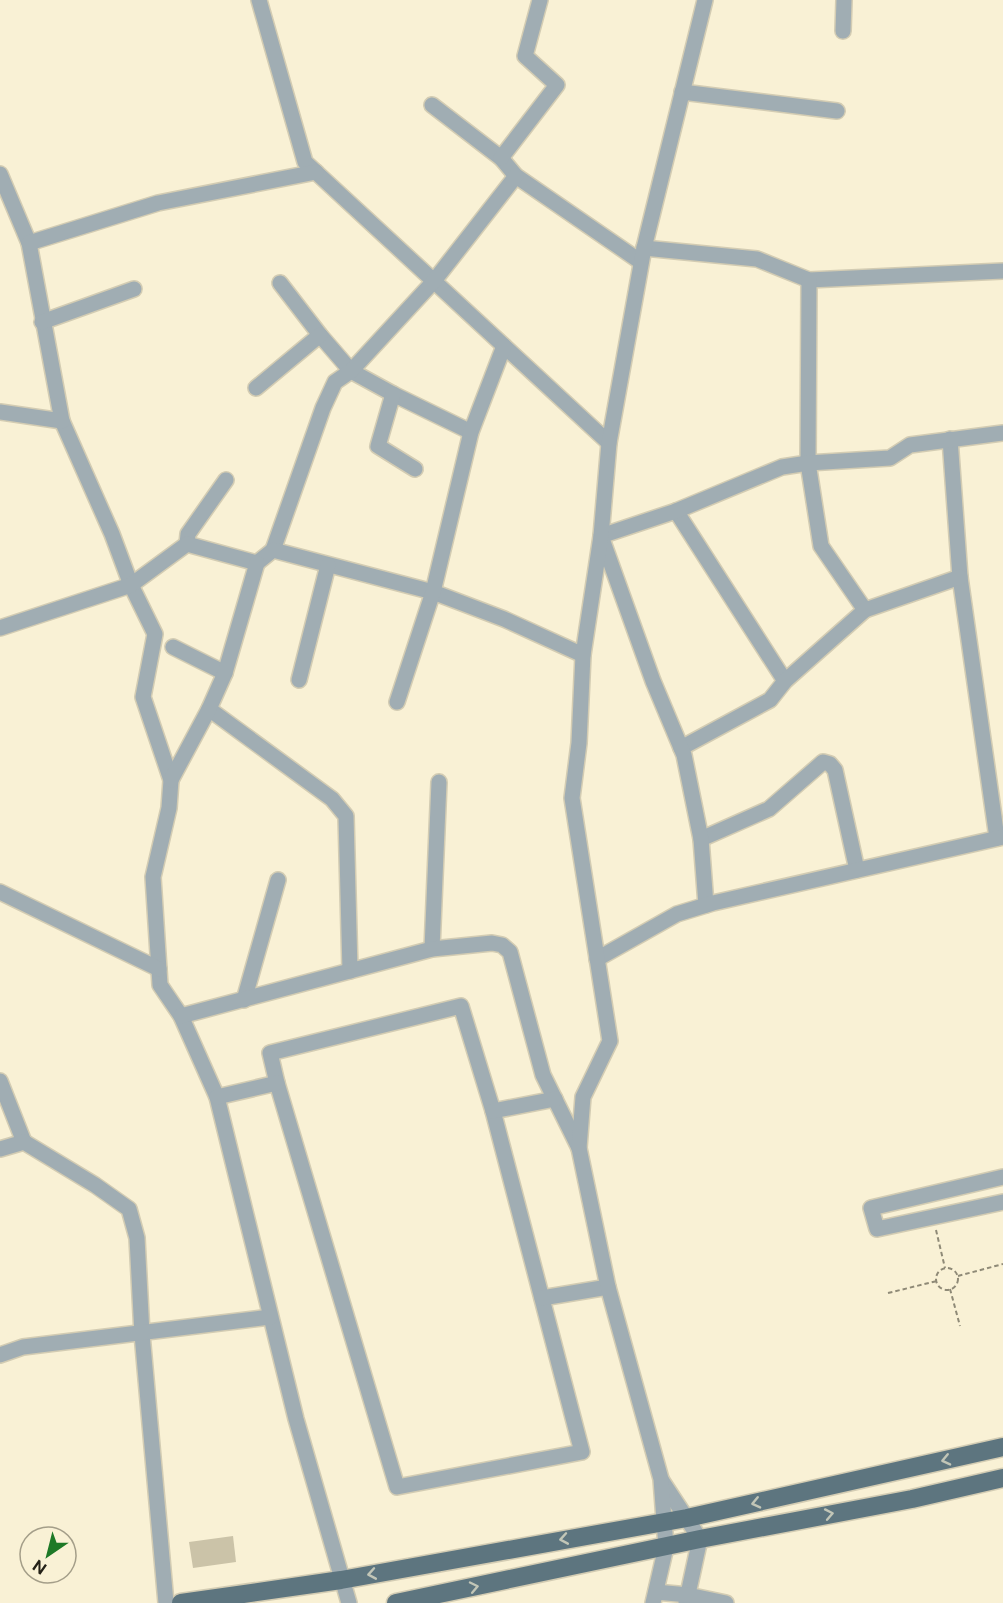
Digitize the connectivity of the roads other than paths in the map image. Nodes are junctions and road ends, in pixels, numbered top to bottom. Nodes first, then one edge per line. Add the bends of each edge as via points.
1 (259, 0) edge
2 (538, 0) edge
3 (705, 0) edge
4 (844, 0) edge
5 (843, 31) dead end
6 (682, 92) junction
7 (432, 105) dead end
8 (837, 111) dead end
9 (501, 158) junction
10 (316, 172) junction
11 (0, 174) edge
12 (516, 176) junction
13 (30, 243) junction
14 (642, 255) junction
15 (1003, 271) edge
16 (809, 280) junction
17 (434, 281) junction
18 (280, 283) dead end
19 (134, 289) dead end
20 (42, 321) junction
21 (320, 335) junction
22 (504, 346) junction
23 (351, 371) junction
24 (256, 388) dead end
25 (393, 394) junction
26 (0, 412) edge
27 (62, 421) junction
28 (471, 432) junction
29 (1003, 433) edge
30 (950, 439) junction
31 (609, 443) junction
32 (808, 463) junction
33 (415, 469) dead end
34 (226, 480) dead end
35 (676, 511) junction
36 (601, 536) junction
37 (187, 544) junction
38 (273, 550) junction
39 (257, 563) junction
40 (328, 565) junction
41 (960, 577) junction
42 (131, 585) junction
43 (433, 592) junction
44 (865, 610) junction
45 (0, 628) edge
46 (173, 646) dead end
47 (584, 655) junction
48 (225, 673) junction
49 (299, 680) dead end
50 (785, 681) junction
51 (398, 702) dead end
52 (209, 709) junction
53 (681, 748) junction
54 (171, 780) junction
55 (439, 782) dead end
56 (1000, 837) edge
57 (701, 839) junction
58 (857, 870) junction
59 (278, 880) dead end
60 (0, 892) edge
61 (706, 905) junction
62 (432, 950) junction
63 (597, 959) junction
64 (159, 969) junction
65 (350, 971) junction
66 (244, 1000) junction
67 (181, 1016) junction
68 (0, 1081) edge
69 (277, 1083) junction
70 (216, 1097) junction
71 (555, 1099) junction
72 (494, 1111) junction
73 (24, 1142) junction
74 (579, 1148) junction
75 (0, 1149) edge
76 (1003, 1177) edge
77 (1003, 1202) edge
78 (608, 1287) junction
79 (542, 1298) junction
80 (270, 1317) junction
81 (142, 1334) junction
82 (0, 1355) edge
83 (1003, 1447) edge
84 (1003, 1478) edge
85 (661, 1479) junction
86 (687, 1518) junction
87 (664, 1521) junction
88 (700, 1539) junction
89 (666, 1547) junction
90 (341, 1580) junction
91 (655, 1597) edge
92 (687, 1599) edge
93 (407, 1602) edge
94 (166, 1603) edge
95 (181, 1603) edge
96 (349, 1603) edge
97 (726, 1603) edge

1 - 10 street via 305,162
2 - 9 street via 525,56 557,85
3 - 6 street
4 - 5 street
6 - 8 street
6 - 14 street
7 - 9 street
9 - 12 street
10 - 13 street via 158,203
10 - 17 street
11 - 13 street
12 - 14 street
12 - 17 street
13 - 20 street
14 - 16 street via 757,259
14 - 31 street
15 - 16 street
16 - 32 street
17 - 22 street
17 - 23 street
18 - 21 street
19 - 20 street
20 - 27 street
21 - 23 street
21 - 24 street
22 - 28 street
22 - 31 street
23 - 25 street
23 - 38 street via 335,382 323,408
25 - 28 street
25 - 33 street via 378,446
26 - 27 street
27 - 42 street
28 - 43 street
29 - 30 street
30 - 32 street via 910,445 890,458
30 - 41 street
31 - 36 street
32 - 35 street via 782,467
32 - 44 street via 821,546
34 - 37 street via 188,534
35 - 36 street
35 - 50 street
36 - 47 street
36 - 53 street
37 - 39 street
37 - 42 street
38 - 39 street
38 - 40 street
39 - 48 street
40 - 43 street
40 - 49 street
41 - 44 street
41 - 56 street
42 - 45 street
42 - 54 street via 155,634 143,698
43 - 47 street
43 - 51 street
44 - 50 street
46 - 48 street
47 - 63 street via 572,798
48 - 52 street
50 - 53 street via 770,700
52 - 54 street
52 - 65 street via 332,799 346,816
53 - 57 street
54 - 64 street via 169,808 153,877
55 - 62 street
56 - 58 street
57 - 58 street via 770,809 823,762 835,770
57 - 61 street
58 - 61 street
59 - 66 street
60 - 64 street
61 - 63 street via 676,914
62 - 65 street
62 - 71 street via 492,943 510,952 543,1075
63 - 74 street via 610,1041 583,1097
64 - 67 street via 160,985
65 - 66 street
66 - 67 street
67 - 70 street
68 - 73 street
69 - 70 street
69 - 72 street via 270,1053 461,1006
69 - 79 street via 397,1486 582,1452
70 - 80 street
71 - 72 street
71 - 74 street
72 - 79 street
73 - 75 street
73 - 81 street via 129,1209 137,1238
74 - 78 street
76 - 77 street via 871,1208 877,1229
78 - 79 street
78 - 85 street
80 - 81 street
80 - 90 street
81 - 82 street via 23,1347
81 - 94 street
83 -> 86 main road
88 -> 84 main road
85 - 86 street
85 - 87 street
86 - 87 main road
86 - 88 street
87 - 89 street
87 -> 90 main road
88 - 89 main road
88 - 92 street
89 - 91 street
93 -> 89 main road
90 - 95 main road
90 - 96 street
91 - 92 street
92 - 97 street

